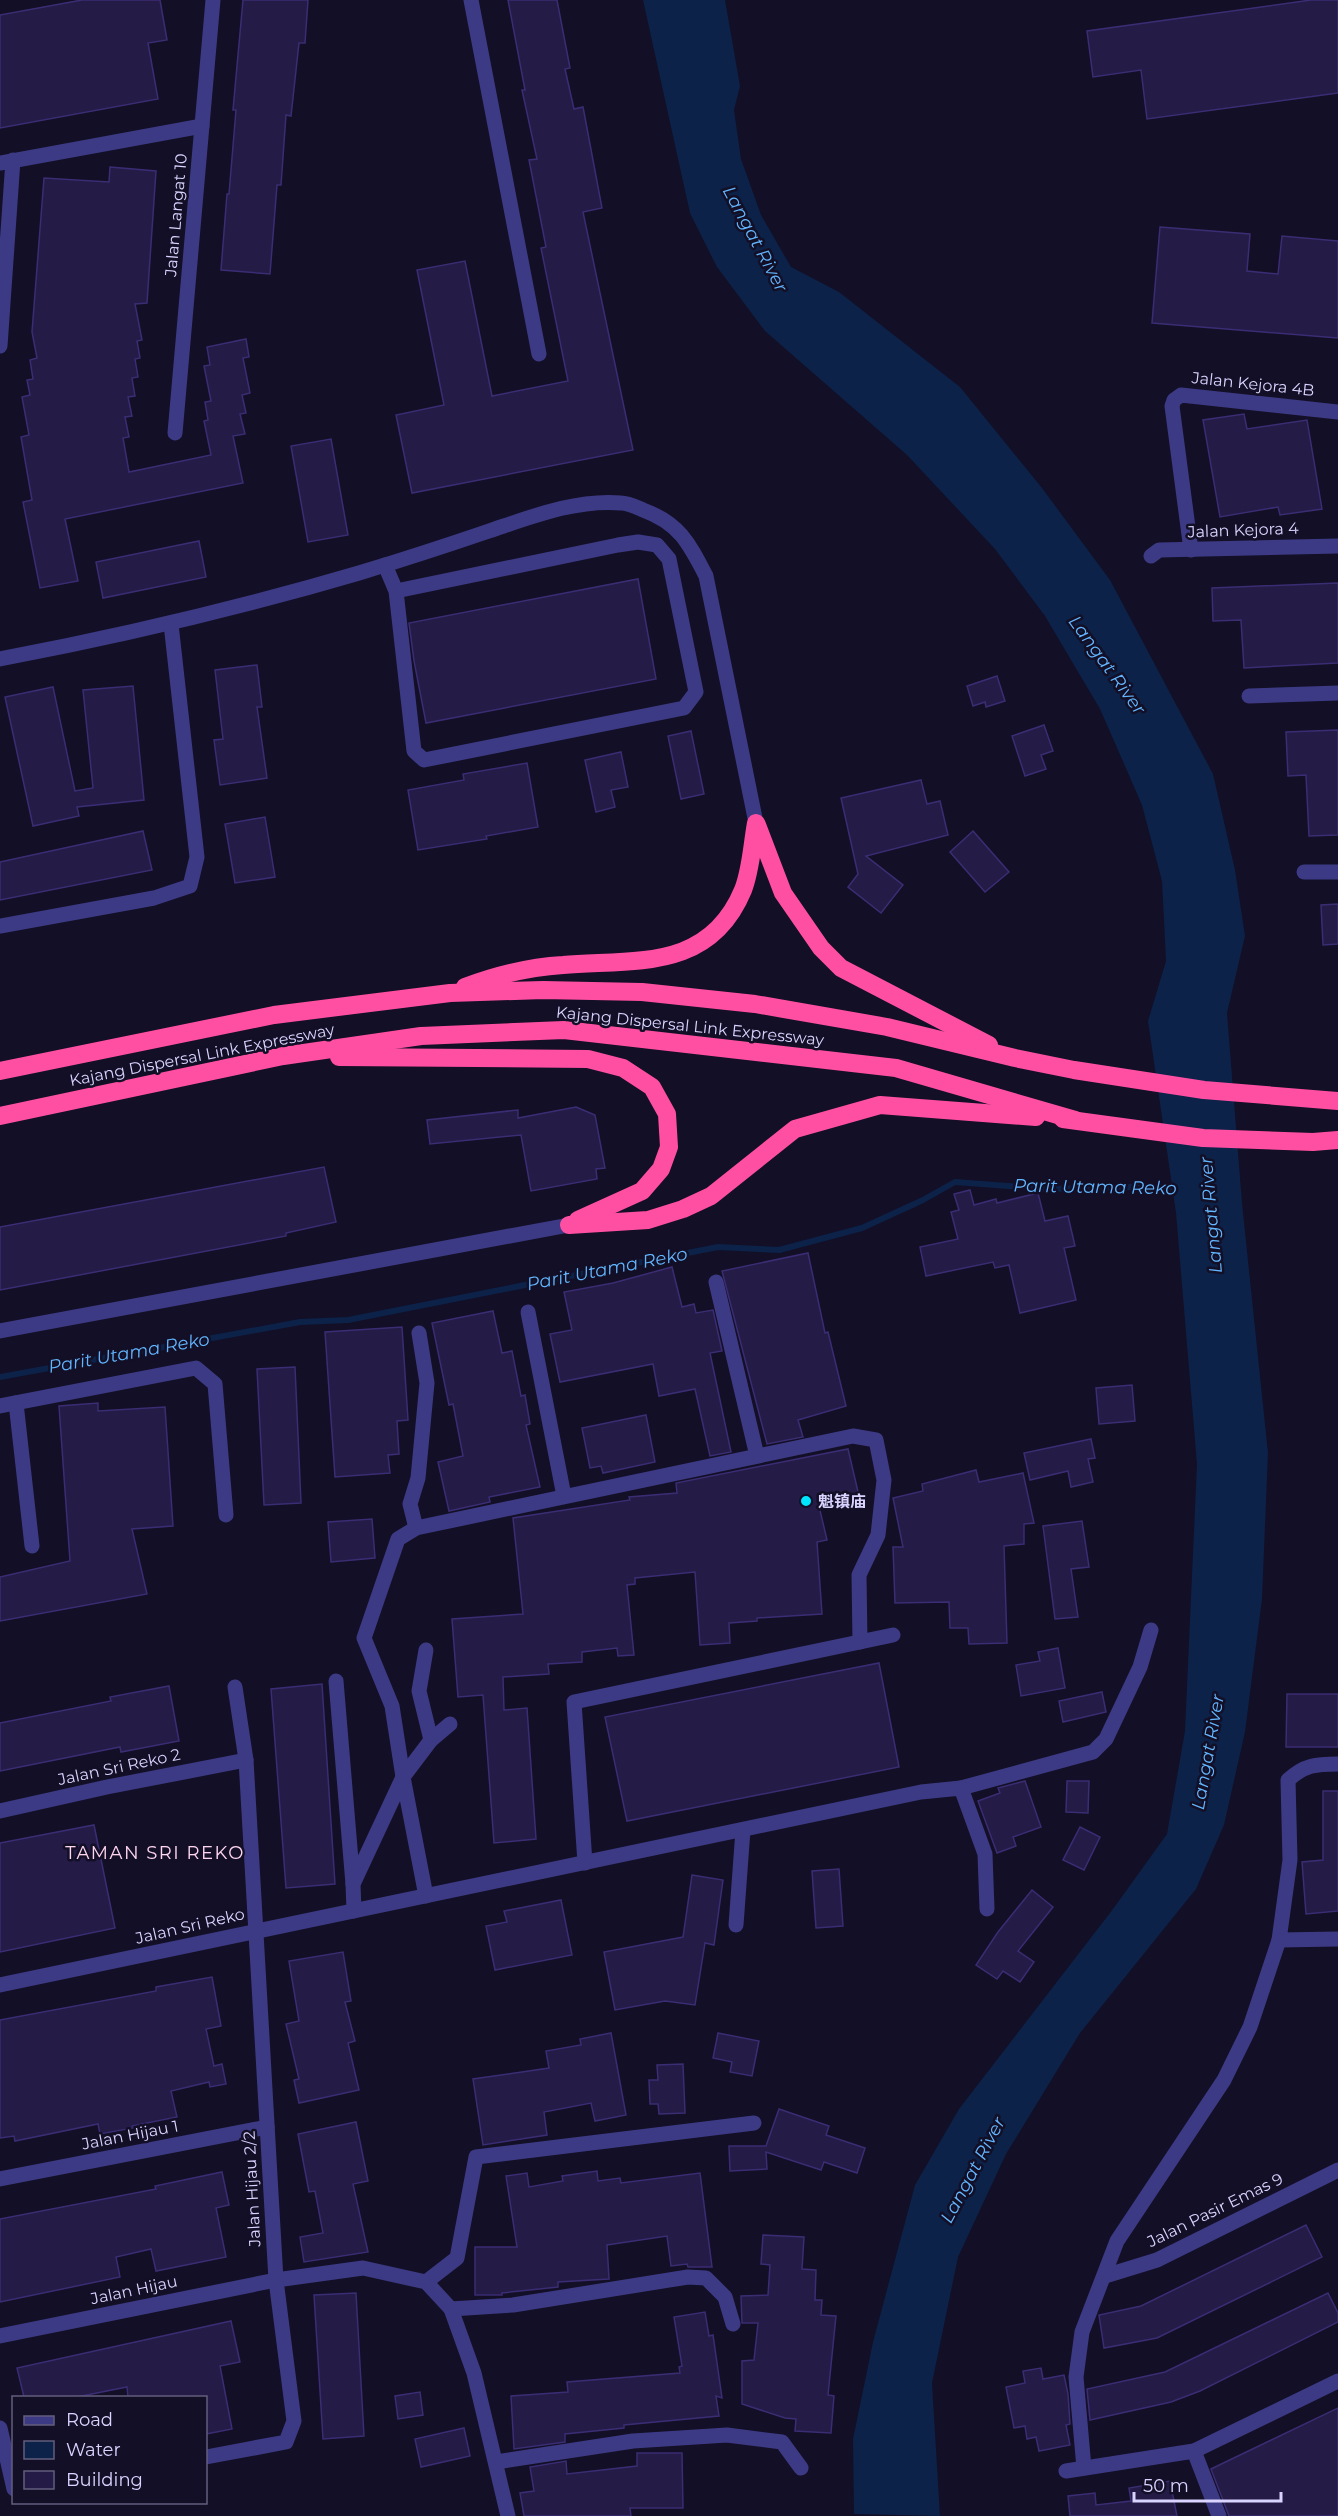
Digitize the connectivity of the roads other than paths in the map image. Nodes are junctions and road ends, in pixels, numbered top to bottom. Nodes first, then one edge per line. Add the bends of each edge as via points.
1 (213, 0) edge
2 (471, 0) edge
3 (202, 126) junction
4 (7, 161) edge
5 (0, 346) edge
6 (539, 354) dead end
7 (1338, 412) edge
8 (175, 433) dead end
9 (1338, 546) edge
10 (1191, 550) junction
11 (1151, 556) dead end
12 (385, 565) junction
13 (396, 591) junction
14 (171, 624) junction
15 (0, 659) edge
16 (1338, 693) edge
17 (1248, 696) dead end
18 (756, 823) junction
19 (1304, 872) dead end
20 (1338, 872) edge
21 (0, 927) edge
22 (450, 993) junction
23 (282, 1056) junction
24 (1015, 1058) junction
25 (0, 1071) edge
26 (1338, 1101) edge
27 (0, 1116) edge
28 (1075, 1120) junction
29 (1338, 1140) edge
30 (569, 1225) junction
31 (716, 1282) dead end
32 (528, 1312) dead end
33 (0, 1331) edge
34 (419, 1333) dead end
35 (16, 1403) junction
36 (0, 1406) edge
37 (757, 1456) junction
38 (564, 1496) junction
39 (226, 1515) dead end
40 (416, 1528) junction
41 (32, 1546) dead end
42 (1151, 1630) dead end
43 (893, 1635) dead end
44 (860, 1642) junction
45 (426, 1650) dead end
46 (336, 1681) dead end
47 (235, 1687) dead end
48 (450, 1724) dead end
49 (431, 1740) junction
50 (246, 1760) junction
51 (1338, 1764) edge
52 (403, 1776) junction
53 (961, 1788) junction
54 (0, 1811) edge
55 (743, 1830) junction
56 (585, 1863) junction
57 (353, 1884) junction
58 (426, 1896) junction
59 (987, 1909) dead end
60 (354, 1911) junction
61 (736, 1925) dead end
62 (255, 1932) junction
63 (1338, 1939) edge
64 (1279, 1940) junction
65 (0, 1985) edge
66 (754, 2123) dead end
67 (267, 2127) junction
68 (1336, 2176) edge
69 (0, 2179) edge
70 (1105, 2276) junction
71 (276, 2280) junction
72 (426, 2282) junction
73 (451, 2309) junction
74 (733, 2324) dead end
75 (0, 2336) edge
76 (1338, 2381) edge
77 (0, 2428) edge
78 (1194, 2451) junction
79 (207, 2457) edge
80 (496, 2462) junction
81 (801, 2468) dead end
82 (1084, 2468) junction
83 (1066, 2471) dead end
84 (12, 2479) edge
85 (508, 2516) edge
86 (1219, 2516) edge

1 - 3 street, Jalan Langat 10
2 - 6 street
3 - 4 street
3 - 8 street, Jalan Langat 10
4 - 5 street
7 - 10 street, Jalan Kejora 4B via 1180,394 1172,406
9 - 10 street, Jalan Kejora 4
10 - 11 street, Jalan Kejora 4 via 1160,550
12 - 13 street
12 - 14 street
12 - 18 street via 583,504 623,503 659,515 672,524 689,543 706,576
13 - 13 street via 618,544 657,545 669,559 696,692 684,708 424,760 414,751
14 - 15 street
14 - 21 street via 197,857 190,886 154,898
16 - 17 street
18 - 22 highway via 744,888 732,912 690,949 654,960 526,970 490,977
18 - 24 highway via 783,893 821,948 841,968
19 - 20 street
22 - 24 highway, Kajang Dispersal Link Expressway via 642,992 732,1002 887,1027
22 - 25 highway, Kajang Dispersal Link Expressway via 274,1015
23 - 27 highway, Kajang Dispersal Link Expressway
23 - 28 highway, Kajang Dispersal Link Expressway via 421,1035 564,1030 896,1068
23 - 30 highway via 588,1059 623,1068 652,1087 667,1114 669,1147 661,1169 642,1191
24 - 26 highway, Kajang Dispersal Link Expressway via 1204,1090
28 - 29 highway, Kajang Dispersal Link Expressway via 1203,1138
28 - 30 highway via 880,1105 795,1129 711,1196 683,1209 648,1220
30 - 33 street
31 - 37 street
32 - 38 street
34 - 40 street via 427,1383 418,1478 410,1504
35 - 36 street
35 - 39 street via 196,1368 215,1384
35 - 41 street
37 - 38 street
37 - 44 street via 853,1436 876,1440 884,1480 878,1535 859,1575
38 - 40 street
40 - 52 street via 398,1539 364,1638 392,1706
42 - 53 street via 1140,1667 1099,1748
43 - 44 street
44 - 56 street via 574,1702
45 - 49 street via 419,1691
46 - 57 street
47 - 50 street, Jalan Sri Reko
48 - 49 street
49 - 52 street
50 - 54 street, Jalan Sri Reko 2
50 - 62 street, Jalan Sri Reko
51 - 64 street via 1318,1764 1299,1770 1288,1780 1290,1860
52 - 57 street
52 - 58 street
53 - 55 street via 921,1792
53 - 59 street via 985,1854
55 - 56 street
55 - 61 street
56 - 58 street
57 - 60 street
58 - 60 street
60 - 62 street
62 - 65 street, Jalan Sri Reko
62 - 67 street, Jalan Hijau 2/2
63 - 64 street
64 - 70 street via 1250,2027 1224,2080 1117,2241
66 - 72 street via 476,2157 457,2258
67 - 69 street, Jalan Hijau 1
67 - 71 street, Jalan Hijau 2/2
68 - 70 street, Jalan Pasir Emas 9 via 1157,2260
70 - 82 street via 1082,2332 1076,2377
71 - 72 street, Jalan Hijau via 363,2268
71 - 75 street, Jalan Hijau
71 - 79 street, Jalan Hijau 2/2 via 294,2421 285,2442
72 - 73 street
73 - 74 street via 513,2306 688,2277 706,2278 725,2296
73 - 80 street via 474,2373
76 - 78 street
77 - 84 street
78 - 82 street
78 - 86 street
80 - 81 street via 633,2441 727,2435 782,2442
80 - 85 street
82 - 83 street

